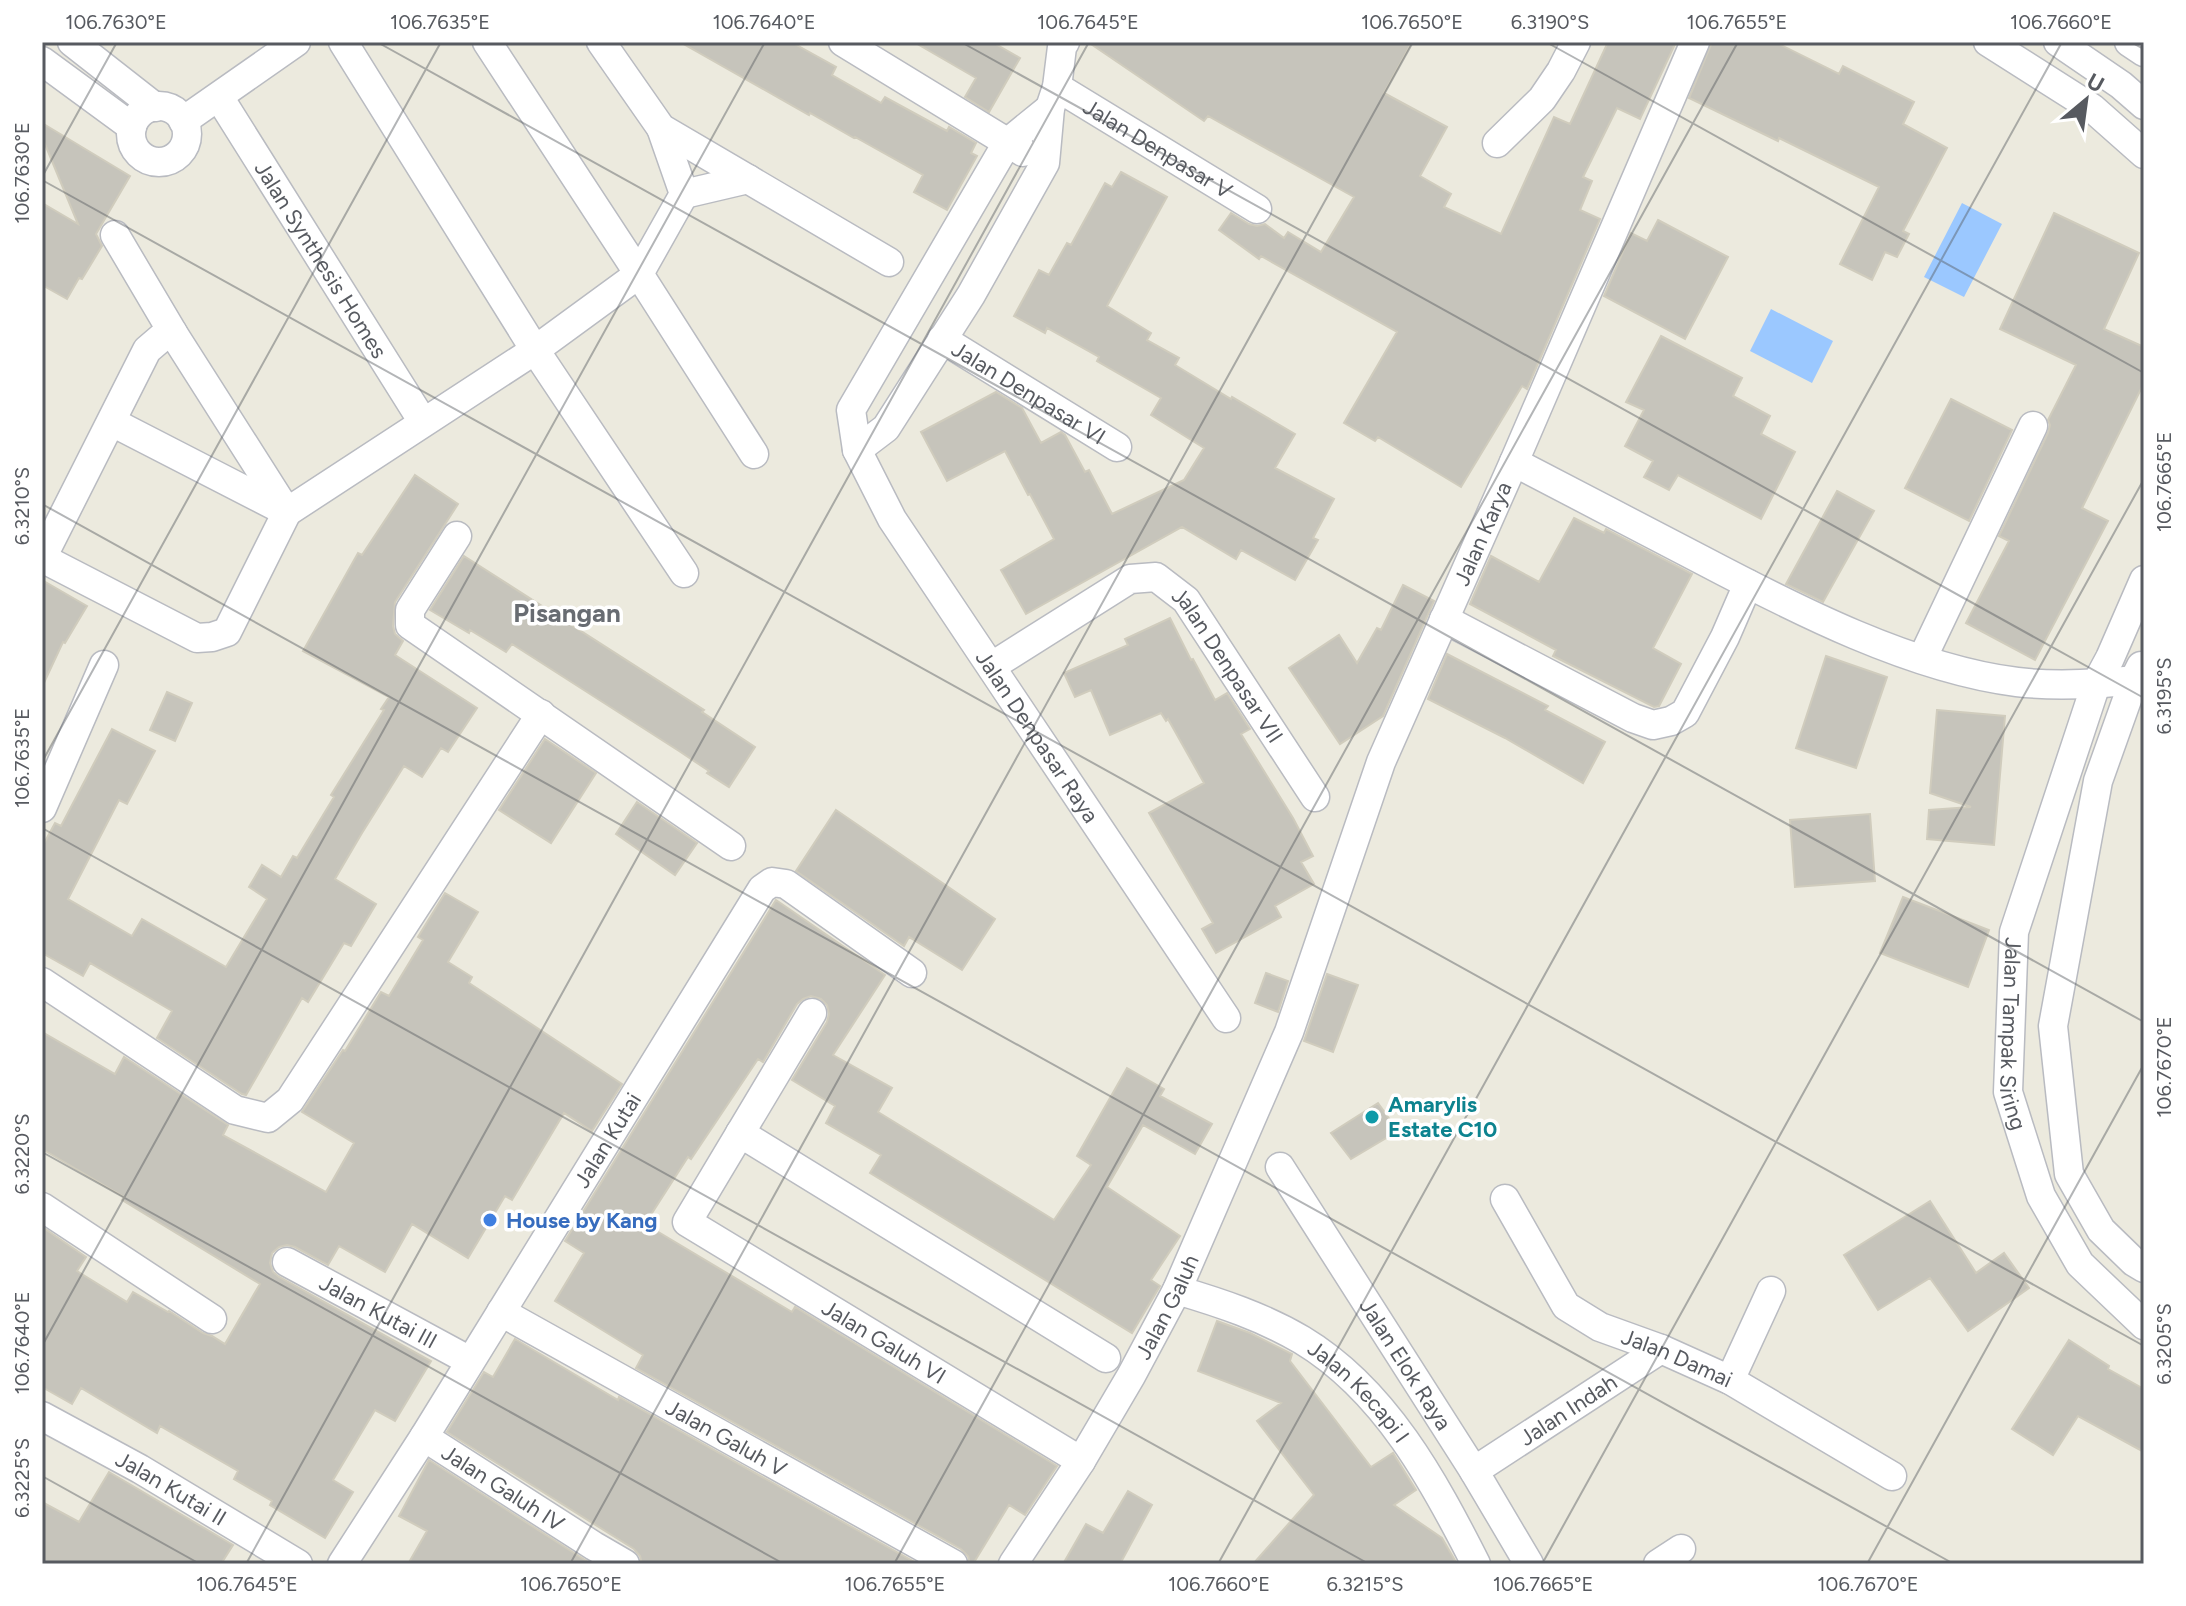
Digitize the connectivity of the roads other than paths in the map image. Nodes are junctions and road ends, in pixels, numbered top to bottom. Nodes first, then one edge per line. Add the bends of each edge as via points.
1 (72, 42) edge
2 (296, 42) edge
3 (343, 42) edge
4 (487, 42) edge
5 (601, 42) edge
6 (843, 42) edge
7 (1065, 42) edge
8 (1576, 42) edge
9 (1695, 42) edge
10 (1988, 42) edge
11 (2058, 42) edge
12 (2129, 42) edge
13 (266, 50) edge
14 (2144, 52) edge
15 (42, 61) edge
16 (219, 97) junction
17 (1053, 98) junction
18 (2144, 105) edge
19 (155, 107) junction
20 (183, 121) junction
21 (132, 127) junction
22 (661, 128) junction
23 (1007, 143) junction
24 (1497, 143) dead end
25 (2144, 154) edge
26 (1045, 163) junction
27 (748, 179) junction
28 (684, 194) junction
29 (1257, 209) dead end
30 (115, 235) dead end
31 (889, 262) dead end
32 (639, 274) junction
33 (173, 333) junction
34 (942, 339) junction
35 (535, 350) junction
36 (112, 422) junction
37 (423, 422) junction
38 (2033, 426) dead end
39 (1117, 447) dead end
40 (857, 450) junction
41 (754, 454) dead end
42 (1514, 462) junction
43 (287, 512) junction
44 (457, 536) dead end
45 (42, 558) edge
46 (684, 573) dead end
47 (2144, 580) edge
48 (1748, 584) junction
49 (1444, 619) junction
50 (1922, 659) junction
51 (104, 665) dead end
52 (992, 666) junction
53 (2141, 673) edge
54 (2096, 684) junction
55 (541, 714) junction
56 (1315, 797) dead end
57 (42, 808) edge
58 (731, 846) dead end
59 (912, 973) dead end
60 (42, 982) edge
61 (812, 1013) dead end
62 (1226, 1018) dead end
63 (1289, 1032) joint
64 (740, 1133) junction
65 (1280, 1167) dead end
66 (1505, 1199) dead end
67 (42, 1207) edge
68 (287, 1262) dead end
69 (2144, 1268) edge
70 (1177, 1290) junction
71 (1771, 1291) dead end
72 (501, 1312) junction
73 (212, 1319) dead end
74 (2144, 1325) edge
75 (1661, 1349) junction
76 (1106, 1358) dead end
77 (470, 1361) junction
78 (1730, 1380) junction
79 (42, 1416) edge
80 (424, 1437) junction
81 (1081, 1461) junction
82 (1474, 1471) junction
83 (1892, 1476) dead end
84 (298, 1564) edge
85 (342, 1564) edge
86 (625, 1564) edge
87 (953, 1564) edge
88 (1013, 1564) edge
89 (1476, 1564) edge
90 (1529, 1564) edge

1 - 19 street
2 - 13 street
3 - 35 street
4 - 32 street
5 - 22 street
6 - 23 street
7 - 17 street
8 - 24 street via 1542,99
9 - 42 street, Jalan Karya
10 - 25 street via 2092,108
11 - 18 street
12 - 14 street
13 - 16 street
15 - 21 street
16 - 20 street
16 - 37 street, Jalan Synthesis Homes
17 - 23 street, Jalan Denpasar Raya
17 - 26 street
17 - 29 street, Jalan Denpasar V
19 - 20 street via 166,107
19 - 21 street via 145,110
20 - 21 street via 186,142 162,162 141,156 134,148
22 - 27 street
22 - 28 street
23 - 26 street
23 - 40 street, Jalan Denpasar Raya via 851,410
26 - 34 street
27 - 28 street
27 - 31 street
28 - 32 street
30 - 33 street
32 - 35 street
32 - 41 street
33 - 36 street via 147,350
33 - 43 street
34 - 39 street, Jalan Denpasar VI
34 - 40 street via 886,428
35 - 37 street
35 - 46 street
36 - 43 street
36 - 45 street
37 - 43 street
38 - 50 street
40 - 52 street, Jalan Denpasar Raya via 892,519
42 - 48 street
42 - 49 street, Jalan Karya
43 - 45 street via 227,632 212,637 197,638
44 - 55 street via 410,610 410,625
47 - 54 street, Jalan Tampak Siring
48 - 49 street via 1685,713 1653,725
48 - 50 street
49 - 63 street, Jalan Karya via 1381,762
50 - 54 street via 2017,682
51 - 57 street
52 - 56 street, Jalan Denpasar VII via 1130,579 1156,577 1186,600
52 - 62 street, Jalan Denpasar Raya
53 - 54 street
53 - 69 street, Jalan Tampak Siring via 2098,781 2053,1026 2069,1174 2101,1230
54 - 74 street, Jalan Tampak Siring via 2014,932 2008,1092 2041,1196 2080,1264
55 - 58 street
55 - 60 street via 290,1100 268,1118 235,1110
59 - 72 street, Jalan Kutai via 786,884 772,882 762,889
61 - 64 street
63 - 70 street, Jalan Galuh
64 - 76 street
64 - 81 street, Jalan Galuh VI via 687,1222
65 - 82 street, Jalan Elok Raya
66 - 75 street, Jalan Damai via 1566,1306 1600,1327
67 - 73 street
68 - 77 street, Jalan Kutai III
70 - 81 street, Jalan Galuh
70 - 89 street, Jalan Kecapi I via 1280,1328 1344,1370 1412,1449
71 - 78 street
72 - 77 street, Jalan Kutai
72 - 87 street, Jalan Galuh V
75 - 78 street, Jalan Damai
75 - 82 street, Jalan Indah
77 - 80 street, Jalan Kutai
78 - 83 street, Jalan Damai
79 - 84 street, Jalan Kutai II
80 - 85 street, Jalan Kutai
80 - 86 street, Jalan Galuh IV
81 - 88 street, Jalan Galuh
82 - 90 street, Jalan Elok Raya

